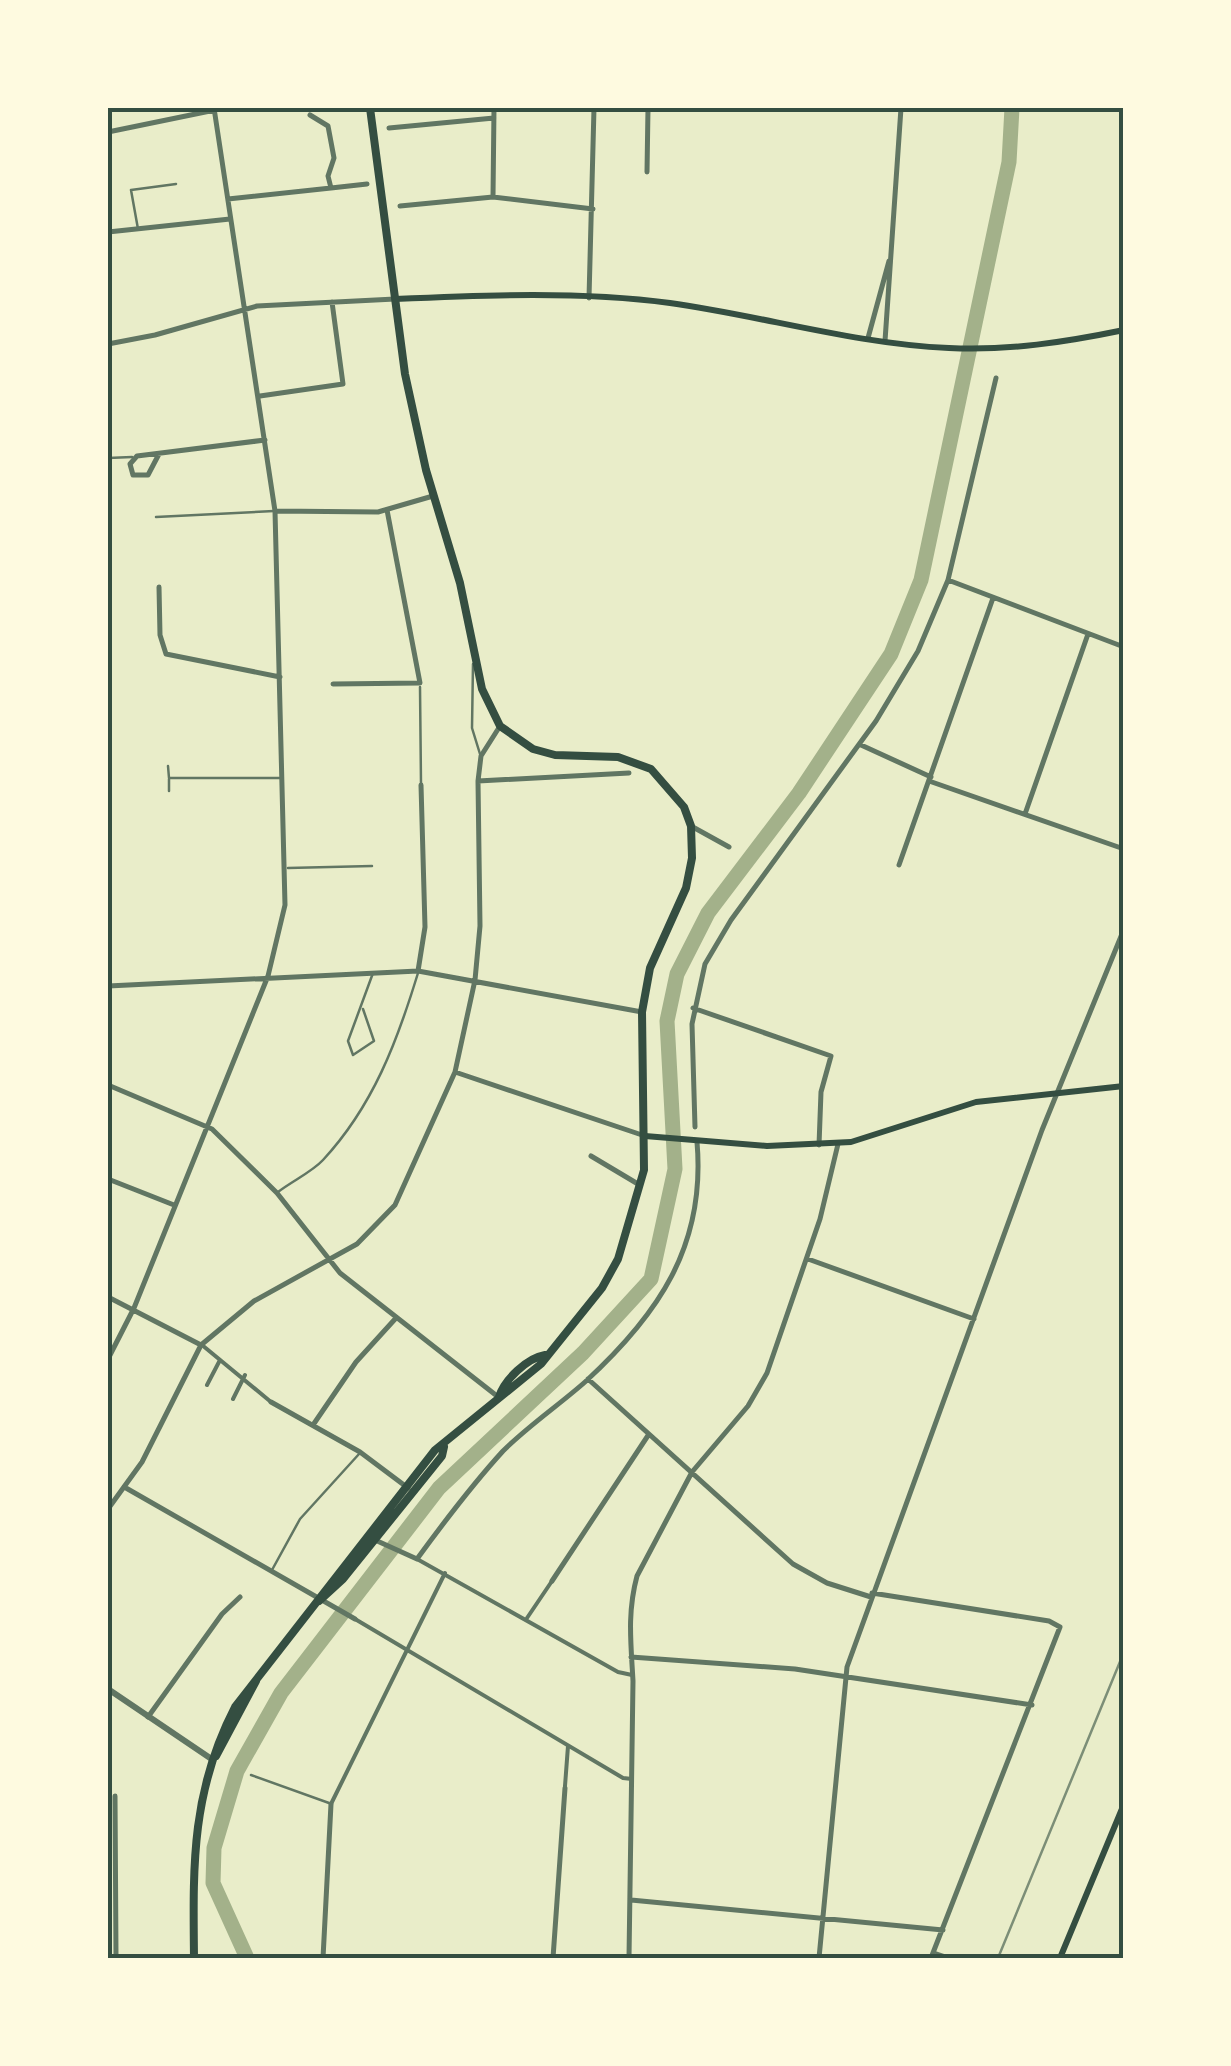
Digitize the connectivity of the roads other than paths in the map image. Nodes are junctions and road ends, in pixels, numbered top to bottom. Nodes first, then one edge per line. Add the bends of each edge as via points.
1 (370, 108) edge
2 (494, 108) edge
3 (594, 108) edge
4 (648, 108) edge
5 (901, 108) edge
6 (214, 109) edge
7 (310, 115) dead end
8 (494, 118) junction
9 (389, 128) dead end
10 (108, 132) edge
11 (647, 172) dead end
12 (374, 183) junction
13 (176, 184) dead end
14 (330, 188) junction
15 (493, 197) junction
16 (228, 200) junction
17 (400, 206) dead end
18 (593, 208) junction
19 (230, 218) junction
20 (139, 230) junction
21 (108, 232) edge
22 (890, 259) junction
23 (589, 298) junction
24 (395, 299) junction
25 (332, 302) junction
26 (245, 309) junction
27 (1124, 330) edge
28 (868, 338) junction
29 (884, 341) junction
30 (108, 344) edge
31 (996, 378) dead end
32 (260, 396) junction
33 (266, 440) junction
34 (159, 454) junction
35 (108, 458) edge
36 (134, 458) junction
37 (433, 496) junction
38 (387, 510) junction
39 (275, 512) junction
40 (156, 517) dead end
41 (948, 580) junction
42 (159, 587) dead end
43 (993, 598) junction
44 (1088, 634) junction
45 (1124, 647) edge
46 (473, 658) junction
47 (280, 677) junction
48 (333, 684) dead end
49 (420, 684) junction
50 (500, 726) junction
51 (860, 744) junction
52 (481, 756) junction
53 (168, 766) dead end
54 (629, 772) dead end
55 (169, 778) junction
56 (283, 778) junction
57 (930, 779) junction
58 (478, 781) junction
59 (421, 785) joint
60 (169, 790) dead end
61 (1025, 814) junction
62 (691, 826) junction
63 (729, 847) dead end
64 (1124, 849) edge
65 (899, 865) dead end
66 (372, 866) dead end
67 (286, 868) junction
68 (1124, 930) edge
69 (418, 970) junction
70 (374, 972) junction
71 (268, 976) junction
72 (475, 980) junction
73 (108, 986) edge
74 (693, 1008) junction
75 (363, 1009) junction
76 (642, 1012) junction
77 (455, 1072) junction
78 (108, 1084) edge
79 (1124, 1086) edge
80 (1058, 1093) junction
81 (206, 1126) junction
82 (695, 1128) dead end
83 (645, 1136) junction
84 (697, 1142) junction
85 (838, 1144) junction
86 (819, 1145) junction
87 (591, 1156) dead end
88 (108, 1179) edge
89 (641, 1186) junction
90 (277, 1193) junction
91 (176, 1206) junction
92 (332, 1260) junction
93 (808, 1260) junction
94 (108, 1297) edge
95 (134, 1308) junction
96 (396, 1318) junction
97 (974, 1318) junction
98 (202, 1344) junction
99 (108, 1359) edge
100 (220, 1360) junction
101 (244, 1376) junction
102 (588, 1379) junction
103 (207, 1385) dead end
104 (498, 1397) junction
105 (233, 1399) dead end
106 (271, 1402) joint
107 (314, 1426) junction
108 (649, 1434) junction
109 (360, 1452) junction
110 (692, 1472) junction
111 (126, 1488) junction
112 (410, 1488) junction
113 (108, 1509) edge
114 (374, 1539) junction
115 (416, 1559) junction
116 (272, 1572) junction
117 (446, 1574) junction
118 (552, 1580) joint
119 (872, 1595) junction
120 (240, 1597) dead end
121 (319, 1601) junction
122 (526, 1619) junction
123 (355, 1620) joint
124 (406, 1648) junction
125 (631, 1657) junction
126 (632, 1675) junction
127 (845, 1675) junction
128 (108, 1689) edge
129 (1032, 1705) junction
130 (148, 1718) junction
131 (568, 1746) junction
132 (213, 1760) junction
133 (251, 1776) dead end
134 (632, 1779) junction
135 (564, 1788) joint
136 (111, 1794) edge
137 (331, 1804) junction
138 (1124, 1804) edge
139 (630, 1900) junction
140 (823, 1918) junction
141 (943, 1930) junction
142 (932, 1955) edge
143 (108, 1957) edge
144 (116, 1957) edge
145 (178, 1958) edge
146 (194, 1958) edge
147 (323, 1958) edge
148 (553, 1958) edge
149 (629, 1958) edge
150 (819, 1958) edge
151 (952, 1958) edge
152 (1060, 1958) edge

1 - 12 main road
2 - 8 street
3 - 18 street
4 - 11 street
5 - 22 street
6 - 10 street
6 - 16 street
7 - 14 street via 328,126
8 - 9 street
8 - 15 street
12 - 14 street
12 - 24 main road
13 - 20 lane via 132,190
14 - 16 street
15 - 17 street
15 - 18 street
16 - 19 street
18 - 23 street
19 - 20 street
19 - 26 street
20 - 21 street
22 - 28 street
22 - 29 street
23 - 24 main road
23 - 28 main road via 666,302
24 - 25 street
24 - 37 main road
25 - 26 street
25 - 32 street via 343,384
26 - 30 street
26 - 32 street
27 - 29 main road via 992,349
28 - 29 main road
31 - 41 street
32 - 33 street
33 - 34 street
33 - 39 street
34 - 36 street
34 - 36 street via 141,477 131,470
35 - 36 lane
37 - 38 street
37 - 46 main road via 460,583
38 - 39 street
38 - 49 street
39 - 40 lane
39 - 47 street
41 - 43 street
41 - 51 street via 918,651
42 - 47 street via 166,654
43 - 44 street
43 - 57 street
44 - 45 street
44 - 61 street
46 - 50 main road
46 - 52 lane via 472,728
47 - 56 street
48 - 49 street
49 - 59 lane
50 - 52 street
50 - 62 main road via 543,752 618,756 641,764 670,786
51 - 57 street
51 - 74 street via 717,941
52 - 58 street
53 - 55 lane
54 - 58 street
55 - 56 lane
55 - 60 lane
56 - 67 street
57 - 61 street
57 - 65 street
58 - 72 street
59 - 69 street via 425,928
61 - 64 street
62 - 63 street
62 - 76 main road via 690,874 650,968
66 - 67 lane
67 - 71 street
68 - 80 street
69 - 70 street
69 - 72 street
69 - 90 lane via 379,1084 321,1163
70 - 71 street
70 - 75 lane
71 - 73 street
71 - 81 street
72 - 76 street
72 - 77 street
74 - 82 street
74 - 86 street via 831,1056 821,1092
75 - 75 lane via 348,1045 354,1055 374,1041
76 - 83 main road
77 - 83 street
77 - 92 street via 395,1205
78 - 81 street
79 - 80 main road
80 - 85 main road via 981,1101
80 - 97 street
81 - 90 street
81 - 91 street
83 - 84 main road
83 - 89 main road
84 - 86 main road
84 - 102 street via 696,1188 676,1271 660,1304
85 - 86 main road
85 - 93 street
87 - 89 street
88 - 91 street
89 - 104 main road via 618,1259 579,1319 513,1391
90 - 92 street
91 - 95 street
92 - 96 street
92 - 98 street via 254,1301
93 - 97 street
93 - 110 street via 767,1374
94 - 95 street
95 - 98 street
95 - 99 street
96 - 104 street
96 - 107 street via 356,1362
97 - 119 street
98 - 100 street
98 - 111 street
100 - 101 street
100 - 103 street
101 - 105 street
101 - 106 street
102 - 108 street
102 - 115 street via 505,1449
104 - 112 main road via 435,1450
106 - 107 street
107 - 109 street
108 - 110 street
108 - 118 street
109 - 112 street
109 - 116 lane via 300,1520
110 - 119 street via 794,1564 827,1583
110 - 125 street via 637,1576
111 - 113 street
111 - 116 street
112 - 114 main road
114 - 115 street
114 - 121 main road
115 - 117 street
116 - 121 street
117 - 122 street
117 - 124 street
118 - 122 street
119 - 127 street
119 - 129 street via 1049,1620 1060,1627
120 - 130 street
121 - 123 street
121 - 132 main road via 235,1707
122 - 126 street
123 - 124 street
124 - 131 street
124 - 137 street
125 - 126 street
125 - 127 street
126 - 134 street
127 - 129 street
127 - 140 street
128 - 130 street
129 - 141 street
130 - 132 street
131 - 134 street
131 - 135 street
132 - 146 main road via 194,1836
133 - 137 lane
134 - 139 street
135 - 148 street
136 - 144 street
137 - 147 street
138 - 152 main road
139 - 140 street
139 - 149 street
140 - 141 street
140 - 150 street
141 - 142 street
142 - 151 lane
143 - 144 street
144 - 145 street

